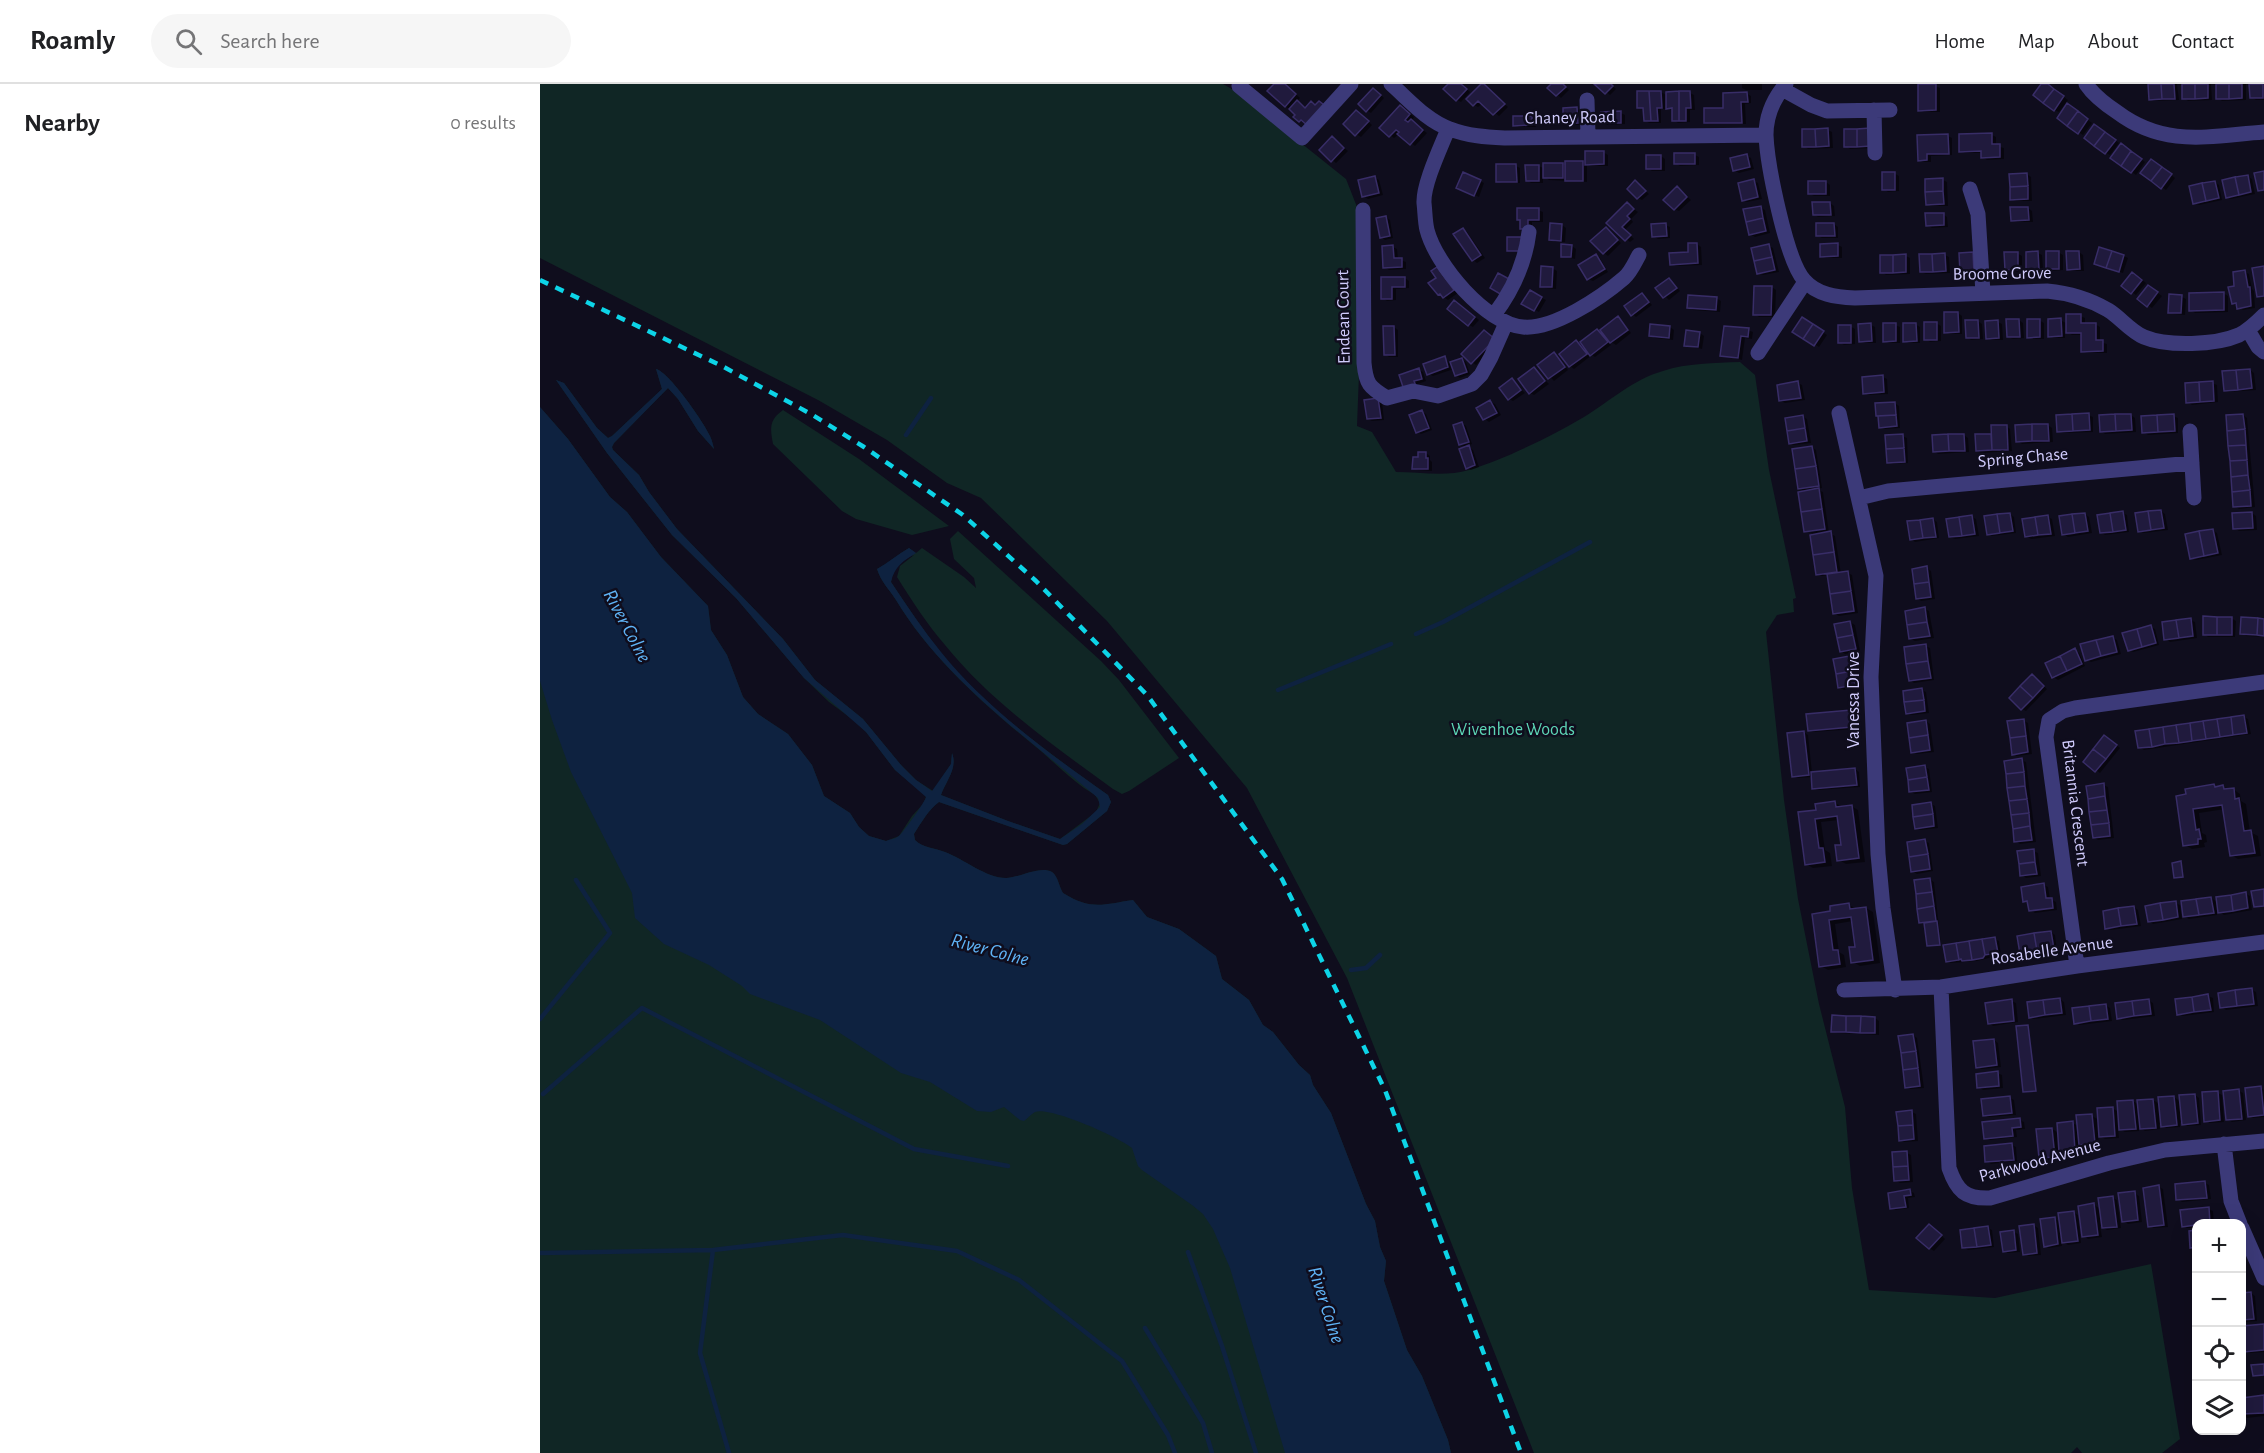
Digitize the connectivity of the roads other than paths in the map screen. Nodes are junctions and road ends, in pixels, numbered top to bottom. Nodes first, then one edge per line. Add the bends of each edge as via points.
1 (1351, 84) edge
2 (1391, 84) edge
3 (2086, 84) edge
4 (1239, 86) dead end
5 (1784, 86) edge
6 (1587, 100) dead end
7 (1448, 129) junction
8 (2264, 132) edge
9 (1766, 135) junction
10 (1588, 136) junction
11 (1875, 153) dead end
12 (1970, 189) dead end
13 (1363, 210) dead end
14 (1529, 232) dead end
15 (1639, 255) dead end
16 (1805, 282) junction
17 (1983, 293) junction
18 (2264, 315) edge
19 (1500, 319) junction
20 (2248, 330) junction
21 (2264, 352) edge
22 (1758, 353) dead end
23 (1839, 413) dead end
24 (2190, 431) dead end
25 (2192, 463) junction
26 (1859, 498) junction
27 (2194, 498) dead end
28 (2264, 682) edge
29 (2264, 942) edge
30 (2077, 966) junction
31 (1941, 987) junction
32 (1844, 990) dead end
33 (1895, 990) junction
34 (2264, 1141) edge
35 (2224, 1144) junction
36 (2238, 1219) edge
37 (2246, 1239) edge
38 (2264, 1278) edge

1 - 4 street via 1302,138
2 - 7 street, Chaney Road
3 - 8 street via 2111,109 2152,132 2183,138
5 - 9 street via 1768,117
5 - 11 street via 1810,105 1827,111 1882,110
6 - 10 street
7 - 10 street, Chaney Road via 1505,138
7 - 19 street via 1424,200 1427,231 1453,277
9 - 10 street, Chaney Road
9 - 16 street via 1791,256
12 - 17 street via 1978,214
13 - 19 street, Endean Court via 1365,380 1374,390 1388,398 1413,391 1438,396 1472,384 1486,366
14 - 19 street, Endean Court via 1527,250
15 - 19 street via 1626,276 1564,318 1544,327 1523,327
16 - 17 street, Broome Grove via 1842,298
16 - 22 street
17 - 20 street, Broome Grove via 2047,291 2075,295 2108,311 2143,337 2175,344 2222,340
18 - 20 street
20 - 21 street
23 - 26 street, Vanessa Drive
24 - 25 street
25 - 26 street, Spring Chase via 1887,491
25 - 27 street
26 - 33 street, Vanessa Drive via 1876,576 1871,677 1878,854
28 - 30 street, Britannia Crescent via 2075,708 2049,720 2046,737
29 - 30 street, Rosabelle Avenue
30 - 31 street, Rosabelle Avenue
31 - 33 street, Rosabelle Avenue
31 - 35 street, Parkwood Avenue via 1949,1168 1954,1184 1963,1193 1990,1198 2165,1150
32 - 33 street, Rosabelle Avenue
34 - 35 street, Parkwood Avenue
35 - 36 street via 2231,1201
37 - 38 street

